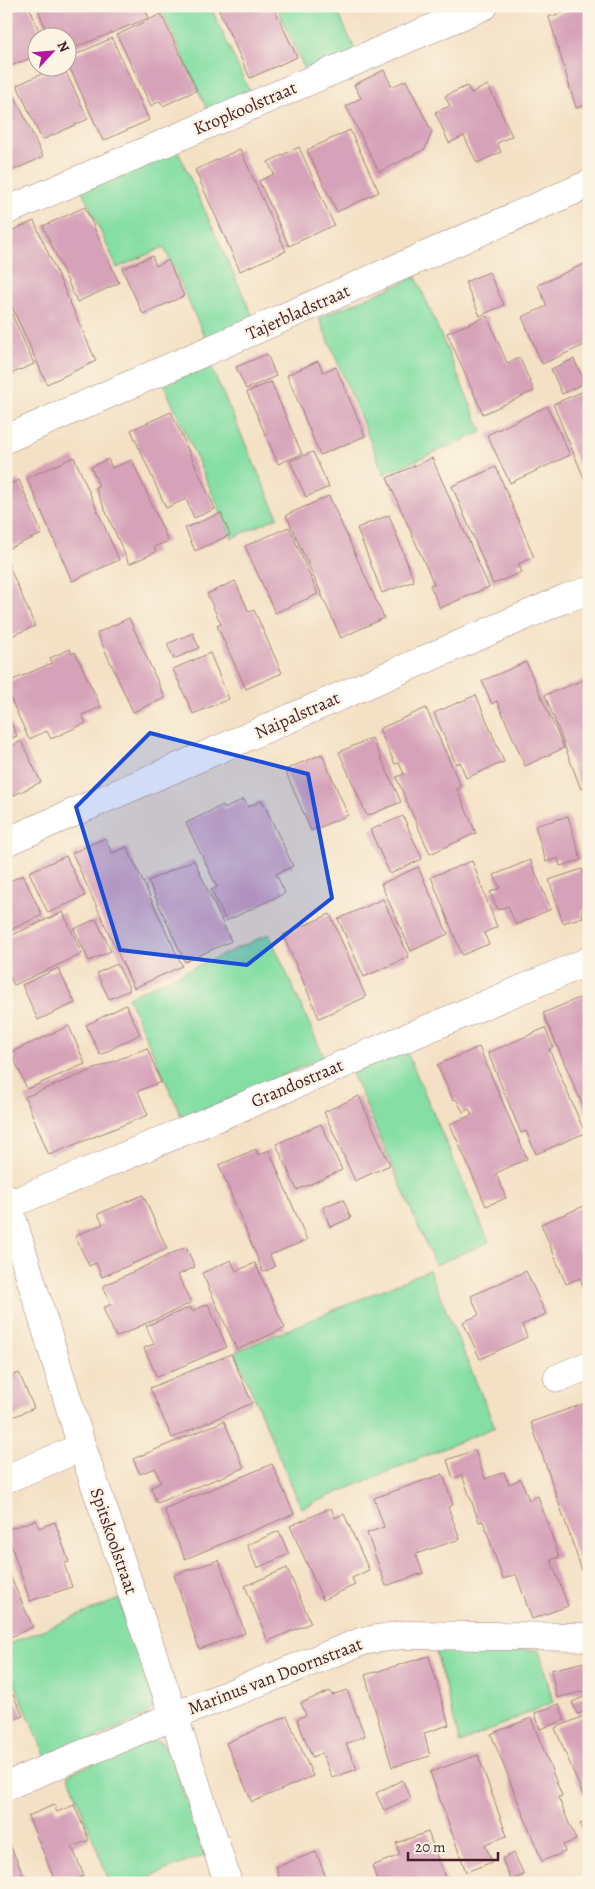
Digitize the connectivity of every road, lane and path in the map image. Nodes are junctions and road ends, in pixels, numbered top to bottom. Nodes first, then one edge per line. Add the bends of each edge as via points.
1 (484, 6) edge
2 (589, 184) edge
3 (6, 211) edge
4 (6, 439) edge
5 (589, 591) edge
6 (6, 842) edge
7 (589, 961) edge
8 (7, 1203) edge
9 (589, 1365) edge
10 (558, 1378) dead end
11 (82, 1447) junction
12 (6, 1479) edge
13 (589, 1637) edge
14 (174, 1716) junction
15 (6, 1786) edge
16 (228, 1883) edge

1 - 3 street, Kropkoolstraat
2 - 4 street, Tajerbladstraat
5 - 6 street, Naipalstraat via 566,598
7 - 8 street, Grandostraat
8 - 11 street, Spitskoolstraat
9 - 10 street
11 - 12 street
11 - 14 street, Spitskoolstraat
13 - 14 street, Marinus van Doornstraat via 403,1635 363,1641
14 - 15 street, Marinus van Doornstraat
14 - 16 street, Spitskoolstraat

